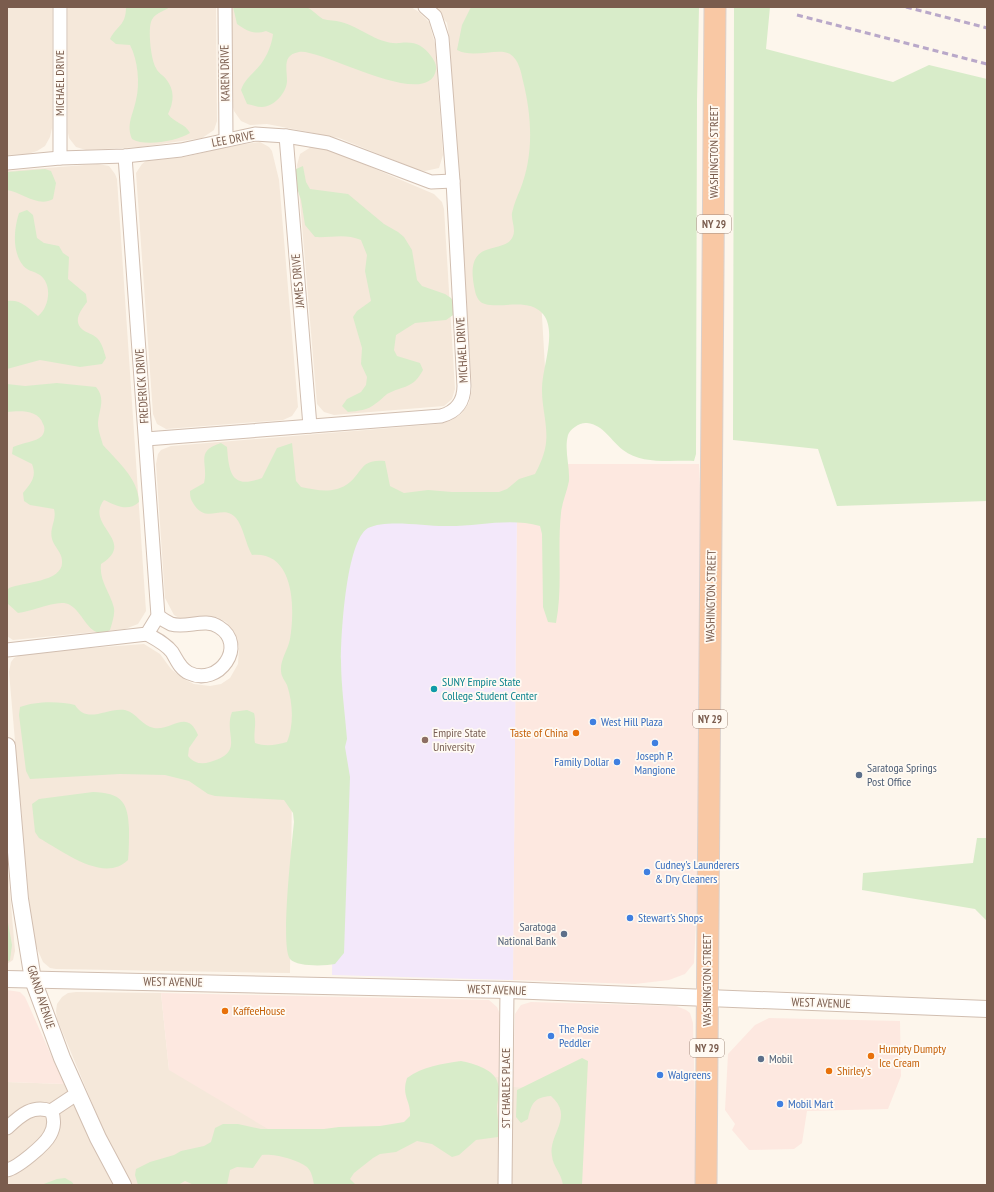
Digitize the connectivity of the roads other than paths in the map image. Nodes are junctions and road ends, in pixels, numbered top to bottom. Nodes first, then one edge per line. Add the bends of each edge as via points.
1 (60, 7) edge
2 (225, 7) edge
3 (425, 7) edge
4 (715, 7) edge
5 (286, 136) junction
6 (226, 139) junction
7 (125, 156) junction
8 (60, 158) junction
9 (7, 163) edge
10 (453, 181) junction
11 (310, 426) junction
12 (146, 440) junction
13 (158, 616) junction
14 (147, 634) junction
15 (7, 650) edge
16 (7, 746) edge
17 (7, 980) edge
18 (33, 980) junction
19 (507, 990) junction
20 (707, 997) junction
21 (987, 1009) edge
22 (78, 1093) junction
23 (51, 1112) junction
24 (7, 1128) edge
25 (7, 1170) edge
26 (123, 1185) edge
27 (506, 1185) edge
28 (706, 1185) edge

1 - 8 street, MICHAEL DRIVE
2 - 6 street, KAREN DRIVE
3 - 10 street, MICHAEL DRIVE via 435,16 442,38
4 - 20 highway, WASHINGTON STREET / NY 29
5 - 6 street, LEE DRIVE via 255,134
5 - 10 street, LEE DRIVE via 328,143 431,182
5 - 11 street, JAMES DRIVE
6 - 7 street, LEE DRIVE via 181,150
7 - 8 street, LEE DRIVE
7 - 12 street, FREDERICK DRIVE
8 - 9 street, LEE DRIVE
10 - 11 street, MICHAEL DRIVE via 464,386 460,404 452,412 441,416
11 - 12 street, MICHAEL DRIVE
12 - 13 street, FREDERICK DRIVE
13 - 14 street
13 - 14 street via 171,624 188,625 203,622 219,626 229,637 231,649 228,661 219,671 205,676 189,673 177,664 171,652 161,642
14 - 15 street
16 - 18 street, GRAND AVENUE via 20,899
17 - 18 street, WEST AVENUE
18 - 19 street, WEST AVENUE
18 - 22 street, GRAND AVENUE
19 - 20 street, WEST AVENUE
19 - 27 street, ST CHARLES PLACE
20 - 21 street, WEST AVENUE
20 - 28 highway, WASHINGTON STREET / NY 29
22 - 23 street
22 - 26 street, GRAND AVENUE
23 - 24 street via 44,1108 29,1110
23 - 25 street via 54,1123 47,1140 14,1168

